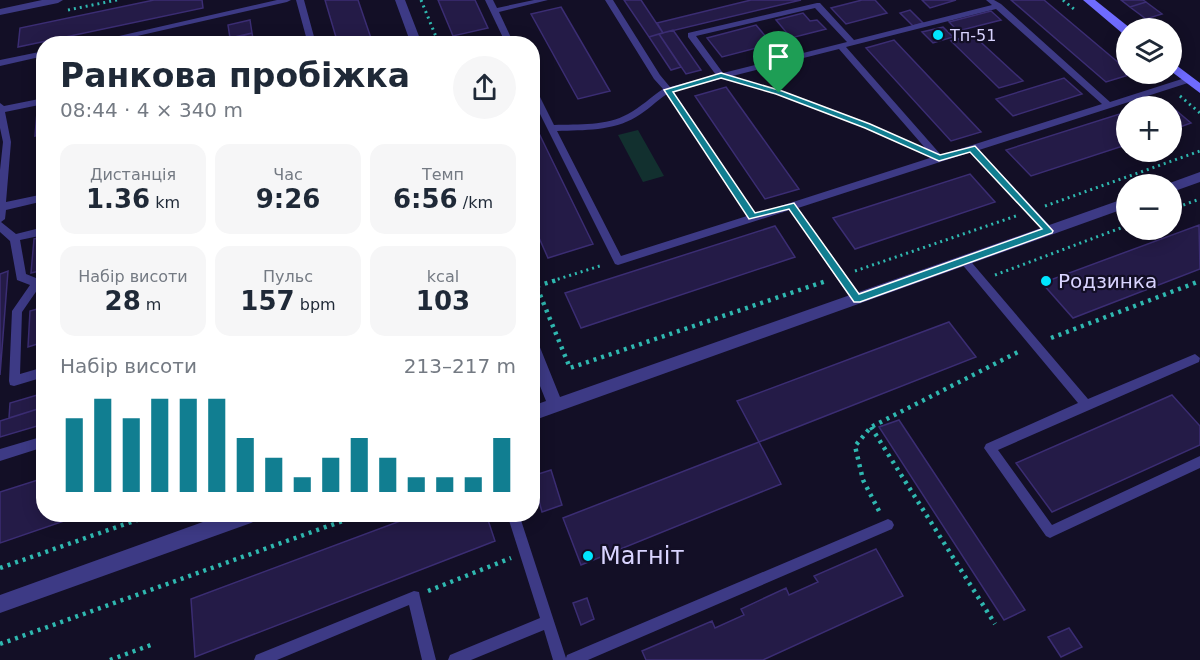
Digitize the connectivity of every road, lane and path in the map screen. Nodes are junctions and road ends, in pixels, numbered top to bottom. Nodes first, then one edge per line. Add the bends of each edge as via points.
1 (58, 0) edge
2 (287, 0) edge
3 (300, 0) edge
4 (400, 0) edge
5 (421, 0) edge
6 (489, 0) edge
7 (544, 0) edge
8 (609, 0) edge
9 (990, 0) edge
10 (1088, 0) edge
11 (820, 2) edge
12 (998, 6) junction
13 (494, 11) junction
14 (0, 12) edge
15 (1116, 23) edge
16 (124, 36) edge
17 (310, 36) edge
18 (414, 36) edge
19 (436, 36) edge
20 (506, 36) edge
21 (851, 42) junction
22 (840, 45) junction
23 (36, 55) edge
24 (0, 63) edge
25 (1182, 75) edge
26 (721, 76) junction
27 (1188, 80) junction
28 (1200, 89) edge
29 (668, 90) junction
30 (36, 102) edge
31 (540, 104) edge
32 (1108, 105) junction
33 (0, 108) edge
34 (2, 128) edge
35 (552, 128) junction
36 (907, 143) dead end
37 (972, 148) junction
38 (939, 158) junction
39 (1200, 177) edge
40 (1182, 183) edge
41 (36, 199) edge
42 (1200, 199) edge
43 (791, 205) junction
44 (1182, 205) edge
45 (1, 207) edge
46 (1116, 207) edge
47 (753, 217) junction
48 (0, 219) edge
49 (0, 226) edge
50 (1116, 230) edge
51 (1049, 231) junction
52 (36, 233) edge
53 (14, 238) junction
54 (964, 260) junction
55 (618, 261) junction
56 (981, 280) junction
57 (1200, 281) edge
58 (36, 282) edge
59 (540, 285) edge
60 (36, 286) edge
61 (857, 299) junction
62 (1034, 345) junction
63 (1195, 359) dead end
64 (540, 365) edge
65 (36, 374) edge
66 (1086, 405) junction
67 (556, 406) junction
68 (540, 411) edge
69 (871, 427) junction
70 (36, 443) edge
71 (0, 454) edge
72 (1200, 462) edge
73 (131, 522) edge
74 (229, 522) edge
75 (340, 522) edge
76 (515, 522) edge
77 (888, 525) joint
78 (525, 553) junction
79 (0, 568) edge
80 (414, 597) junction
81 (0, 604) edge
82 (548, 621) junction
83 (994, 624) dead end
84 (0, 644) edge
85 (150, 645) dead end
86 (110, 660) edge
87 (261, 660) edge
88 (429, 660) edge
89 (455, 660) edge
90 (560, 660) edge
91 (572, 660) edge

1 - 14 street
2 - 16 lane
3 - 17 lane
4 - 18 street
5 - 19 path
6 - 13 lane
7 - 13 lane
8 - 29 lane
9 - 12 lane
10 - 15 main road
11 - 21 lane
11 - 26 lane via 691,35
12 - 21 lane
12 - 32 lane
13 - 20 lane
21 - 22 lane
22 - 26 lane
22 - 38 lane
23 - 24 lane
25 - 27 main road
26 - 29 lane
26 - 36 path via 804,101
27 - 28 main road
27 - 32 lane
29 - 35 lane via 627,118 608,124
29 - 47 lane
30 - 33 lane
31 - 35 lane
32 - 37 lane
33 - 34 lane
34 - 45 lane via 7,142
35 - 55 lane
37 - 38 lane
37 - 51 lane
38 - 43 lane
39 - 40 street
41 - 45 lane
42 - 44 path
43 - 47 lane
43 - 61 lane
45 - 48 lane
46 - 51 street
47 - 55 lane
49 - 53 lane
50 - 56 path
51 - 54 street
52 - 53 lane
53 - 58 lane via 21,277
54 - 56 lane
54 - 61 street
55 - 59 path
56 - 62 lane
57 - 62 path
60 - 65 lane via 17,311 14,381
61 - 67 street
62 - 66 lane
62 - 69 path
63 - 66 lane
64 - 67 street
66 - 72 lane via 990,448 1050,532
67 - 68 street
69 - 77 path via 855,446 857,460 867,492
69 - 83 path
70 - 71 lane
73 - 79 path
74 - 81 street
75 - 84 path
76 - 78 lane
77 - 91 lane
78 - 80 path
78 - 82 lane
80 - 87 lane
80 - 88 lane
82 - 89 lane
82 - 90 lane
85 - 86 path

